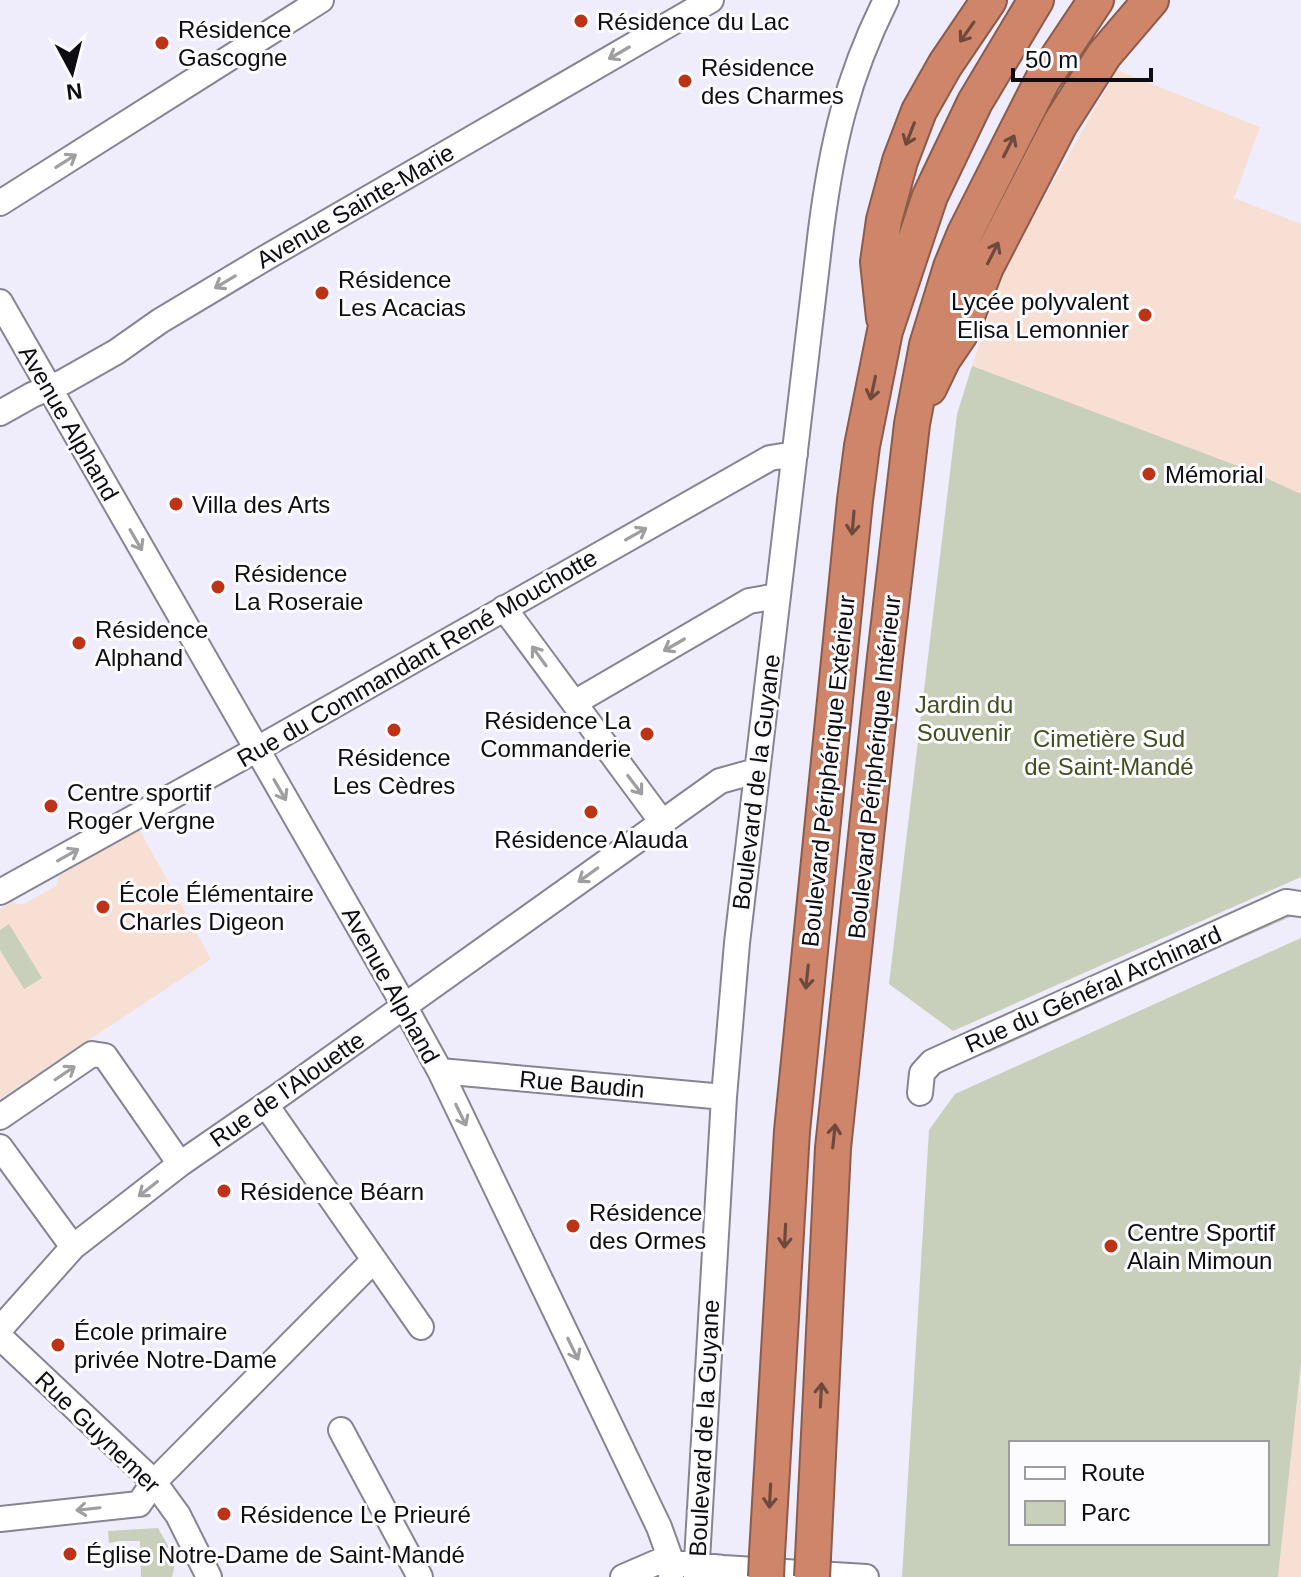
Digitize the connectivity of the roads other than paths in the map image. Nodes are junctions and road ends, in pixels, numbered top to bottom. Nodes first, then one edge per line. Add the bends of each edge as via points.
1 (321, 0) edge
2 (711, 0) edge
3 (886, 0) edge
4 (989, 0) edge
5 (1036, 0) edge
6 (1096, 0) edge
7 (1151, 0) edge
8 (0, 203) edge
9 (0, 302) edge
10 (885, 331) junction
11 (48, 387) junction
12 (0, 413) edge
13 (912, 424) junction
14 (795, 454) junction
15 (778, 596) junction
16 (504, 608) junction
17 (574, 703) junction
18 (257, 749) junction
19 (756, 771) junction
20 (662, 822) junction
21 (0, 892) edge
22 (1294, 903) edge
23 (404, 1006) junction
24 (440, 1071) junction
25 (920, 1093) dead end
26 (724, 1097) junction
27 (266, 1105) junction
28 (0, 1117) edge
29 (0, 1147) edge
30 (180, 1164) junction
31 (73, 1247) junction
32 (374, 1260) junction
33 (421, 1327) dead end
34 (0, 1329) edge
35 (0, 1337) edge
36 (341, 1430) dead end
37 (154, 1482) junction
38 (0, 1519) edge
39 (766, 1565) edge
40 (812, 1567) edge
41 (684, 1571) edge
42 (209, 1577) edge
43 (420, 1577) edge
44 (623, 1577) edge
45 (866, 1577) edge

8 -> 1 street
2 -> 11 street, Avenue Sainte-Marie
3 - 14 street, Boulevard de la Guyane via 854,74 833,149
4 -> 10 highway via 919,111 900,161 878,262
5 - 10 highway, Boulevard Périphérique Extérieur via 975,102 930,196
13 -> 6 highway, Boulevard Périphérique Intérieur via 927,345 965,233 1042,81
13 -> 7 highway via 1060,124 1104,55
9 - 11 street, Avenue Alphand
10 -> 39 highway, Boulevard Périphérique Extérieur via 855,500 793,1116
11 - 12 street, Avenue Sainte-Marie
11 -> 18 street, Avenue Alphand
40 -> 13 highway, Boulevard Périphérique Intérieur via 833,1148
14 - 15 street, Boulevard de la Guyane
16 -> 14 street, Rue du Commandant René Mouchotte via 770,458
15 -> 17 street via 749,601
15 - 19 street, Boulevard de la Guyane
17 -> 16 street
16 - 18 street, Rue du Commandant René Mouchotte
17 -> 20 street
21 -> 18 street, Rue du Commandant René Mouchotte
18 -> 23 street, Avenue Alphand
19 - 20 street, Rue de l'Alouette via 720,781
19 - 26 street, Boulevard de la Guyane
20 -> 23 street, Rue de l'Alouette
22 - 25 street, Rue du Général Archinard via 932,1062 922,1073
23 - 24 street, Avenue Alphand
23 - 27 street, Rue de l'Alouette
24 - 26 street, Rue Baudin
24 -> 41 street, Avenue Alphand
26 - 41 street, Boulevard de la Guyane
27 - 30 street, Rue de l'Alouette
27 - 32 street
28 -> 30 street via 92,1054 105,1056
29 - 31 street
30 -> 31 street, Rue de l'Alouette
31 - 34 street, Rue de l'Alouette
32 - 33 street
32 - 37 street
35 - 37 street, Rue Guynemer
36 - 43 street
37 -> 38 street via 139,1504
37 - 42 street, Rue Guynemer via 178,1515
41 - 44 street via 660,1561
41 - 45 street

